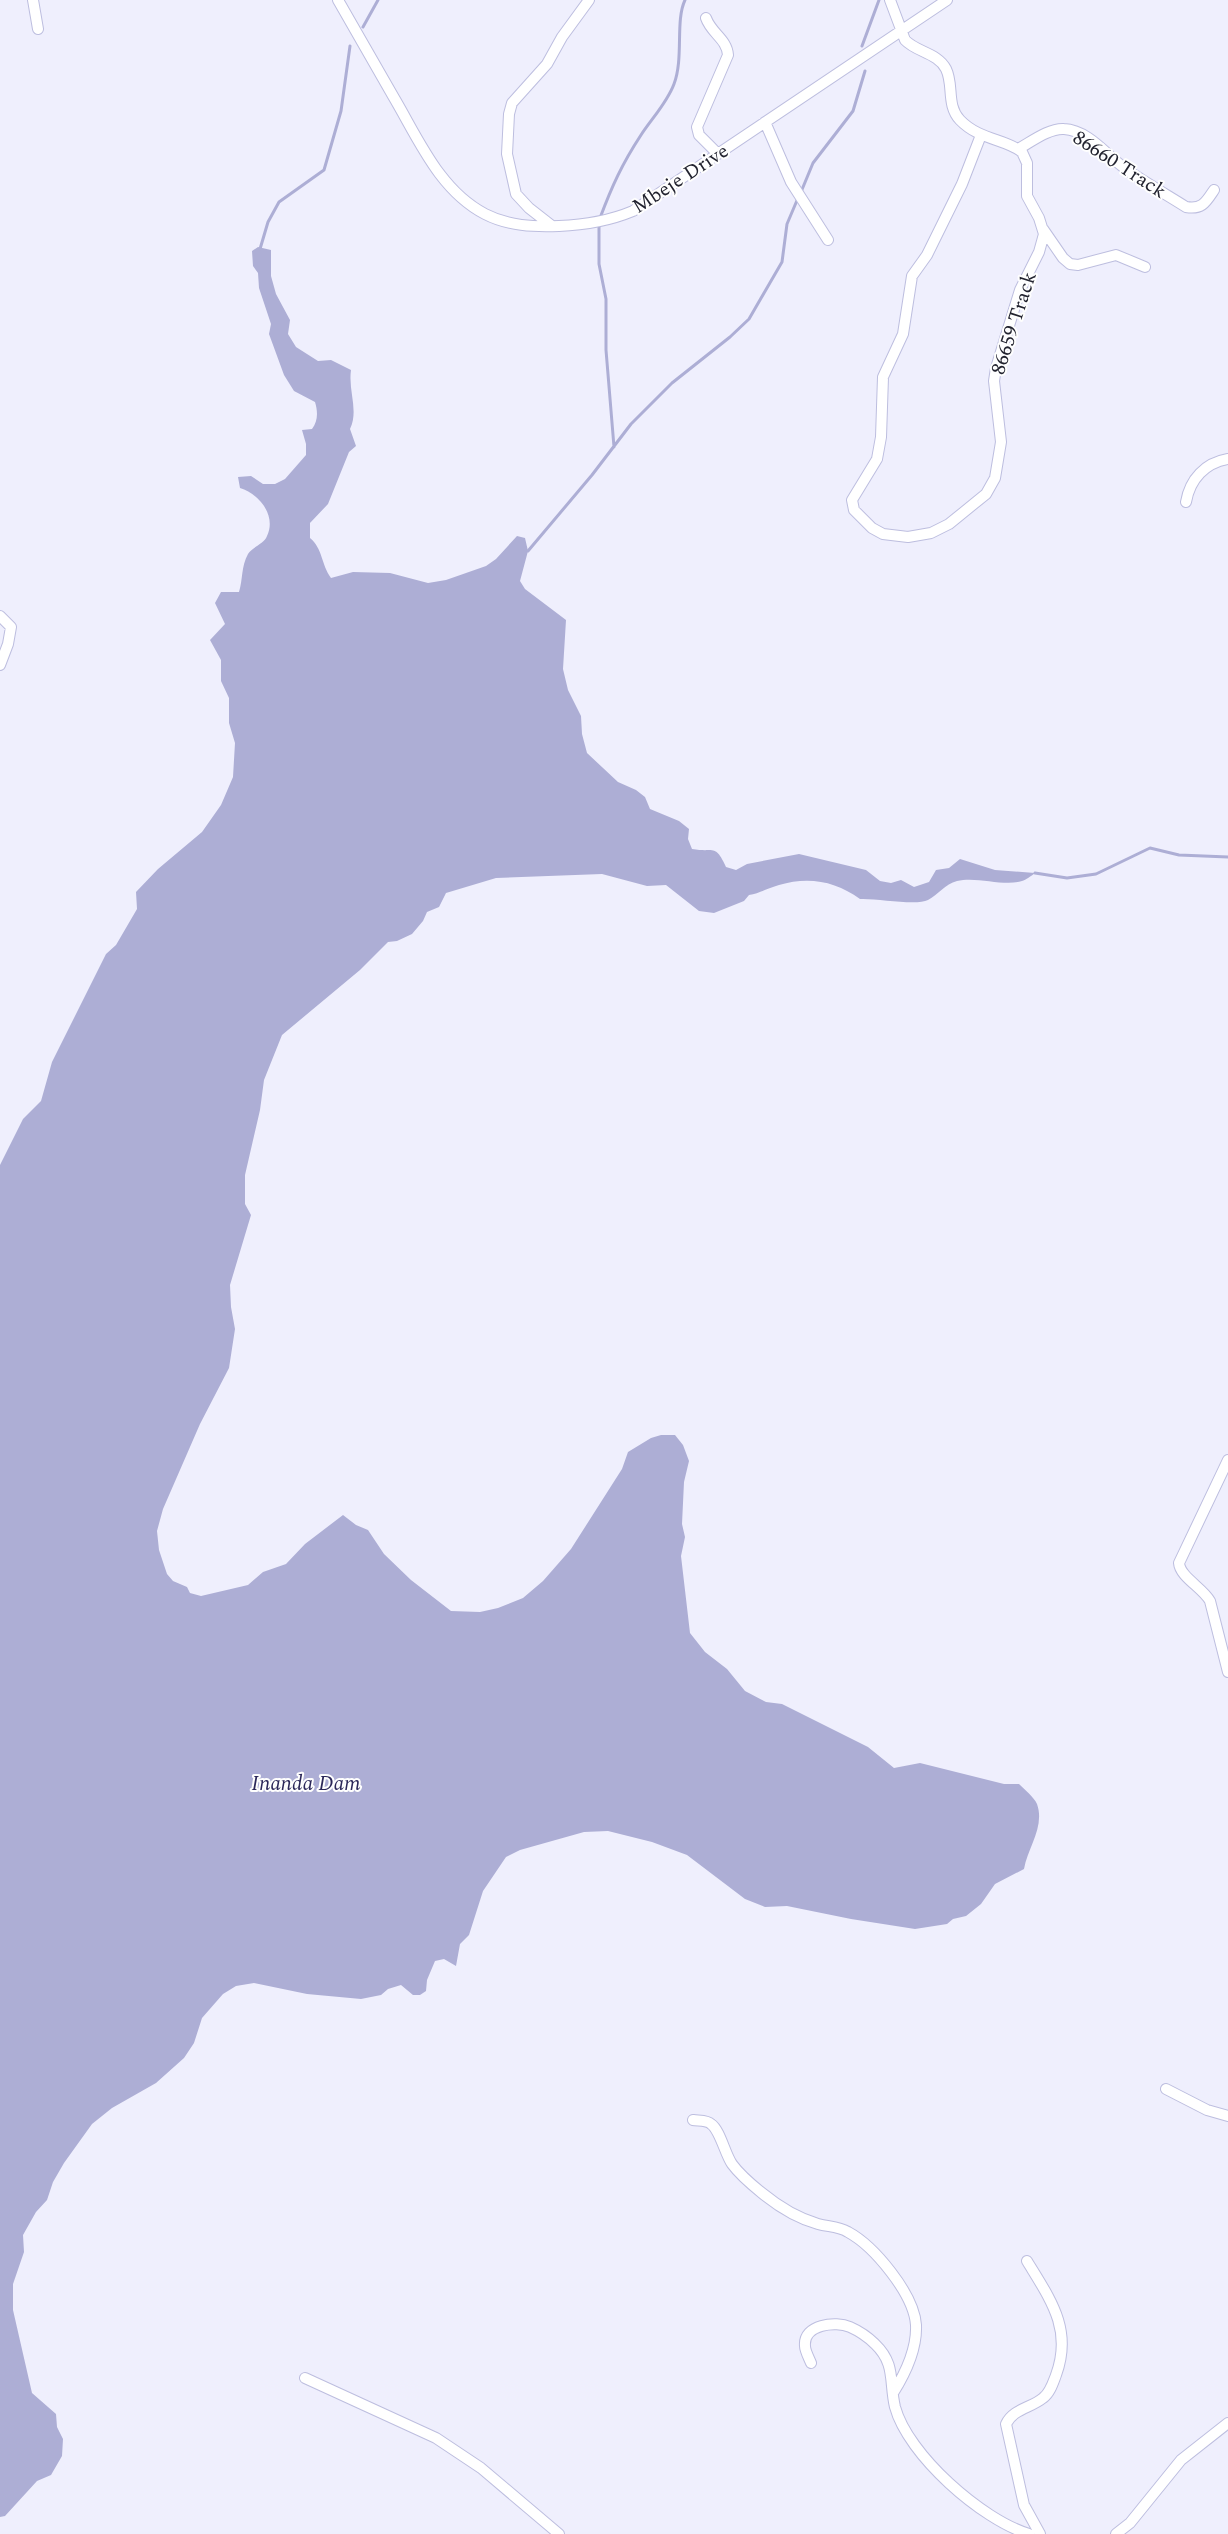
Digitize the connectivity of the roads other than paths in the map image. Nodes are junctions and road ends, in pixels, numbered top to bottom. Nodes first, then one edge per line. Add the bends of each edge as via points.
1 (33, 0) edge
2 (338, 0) edge
3 (588, 0) edge
4 (890, 0) edge
5 (947, 0) edge
6 (706, 18) dead end
7 (38, 30) dead end
8 (900, 32) junction
9 (765, 122) junction
10 (981, 135) junction
11 (1018, 149) junction
12 (718, 154) junction
13 (1214, 190) dead end
14 (552, 226) junction
15 (1043, 229) junction
16 (828, 240) dead end
17 (1145, 267) dead end
18 (1228, 459) edge
19 (1186, 502) dead end
20 (0, 616) edge
21 (0, 665) edge
22 (1228, 1460) edge
23 (1228, 1672) edge
24 (1166, 2089) dead end
25 (1228, 2116) edge
26 (693, 2120) dead end
27 (1027, 2261) dead end
28 (811, 2363) dead end
29 (305, 2378) dead end
30 (894, 2393) junction
31 (1228, 2423) edge
32 (559, 2534) edge
33 (1029, 2534) edge
34 (1040, 2534) edge
35 (1116, 2534) edge

1 - 7 street
2 - 14 street, Mbeje Drive via 429,158 455,192 486,215 506,223
3 - 14 street via 547,64 512,104 509,114 507,154 516,194
4 - 8 street
5 - 8 street, Mbeje Drive
6 - 12 street via 728,48 728,55 697,127 699,135
8 - 9 street, Mbeje Drive
8 - 10 street via 910,45 943,64 947,70 954,112
9 - 12 street, Mbeje Drive
9 - 16 street via 790,182
10 - 11 street
10 - 15 street, 86659 Track via 962,184 912,276 903,334 883,377 879,451 874,466 852,500 854,510 872,528 908,538 931,533 960,516 992,485 1001,442 994,381 996,368 1020,290 1042,245
11 - 13 street, 86660 Track via 1050,132 1072,130 1186,207 1203,205
11 - 15 street via 1027,163 1027,196
12 - 14 street, Mbeje Drive via 633,211 604,221
15 - 17 street via 1070,264 1078,265 1116,255
18 - 19 street via 1217,461 1198,475 1191,484
20 - 21 street via 12,627
22 - 23 street via 1182,1555 1180,1569 1210,1601
24 - 25 street via 1207,2110
26 - 30 street via 711,2123 732,2165 779,2207 847,2231 870,2248 895,2279 913,2310 916,2324 908,2363
27 - 34 street via 1055,2309 1062,2331 1059,2368 1049,2392 1043,2399 1014,2413 1006,2424 1024,2505
28 - 30 street via 804,2346 810,2332 827,2325 848,2326 873,2342 887,2358
29 - 32 street via 436,2438 480,2468
30 - 33 street via 895,2407 901,2420 929,2463 992,2518
31 - 35 street via 1181,2460 1130,2523

